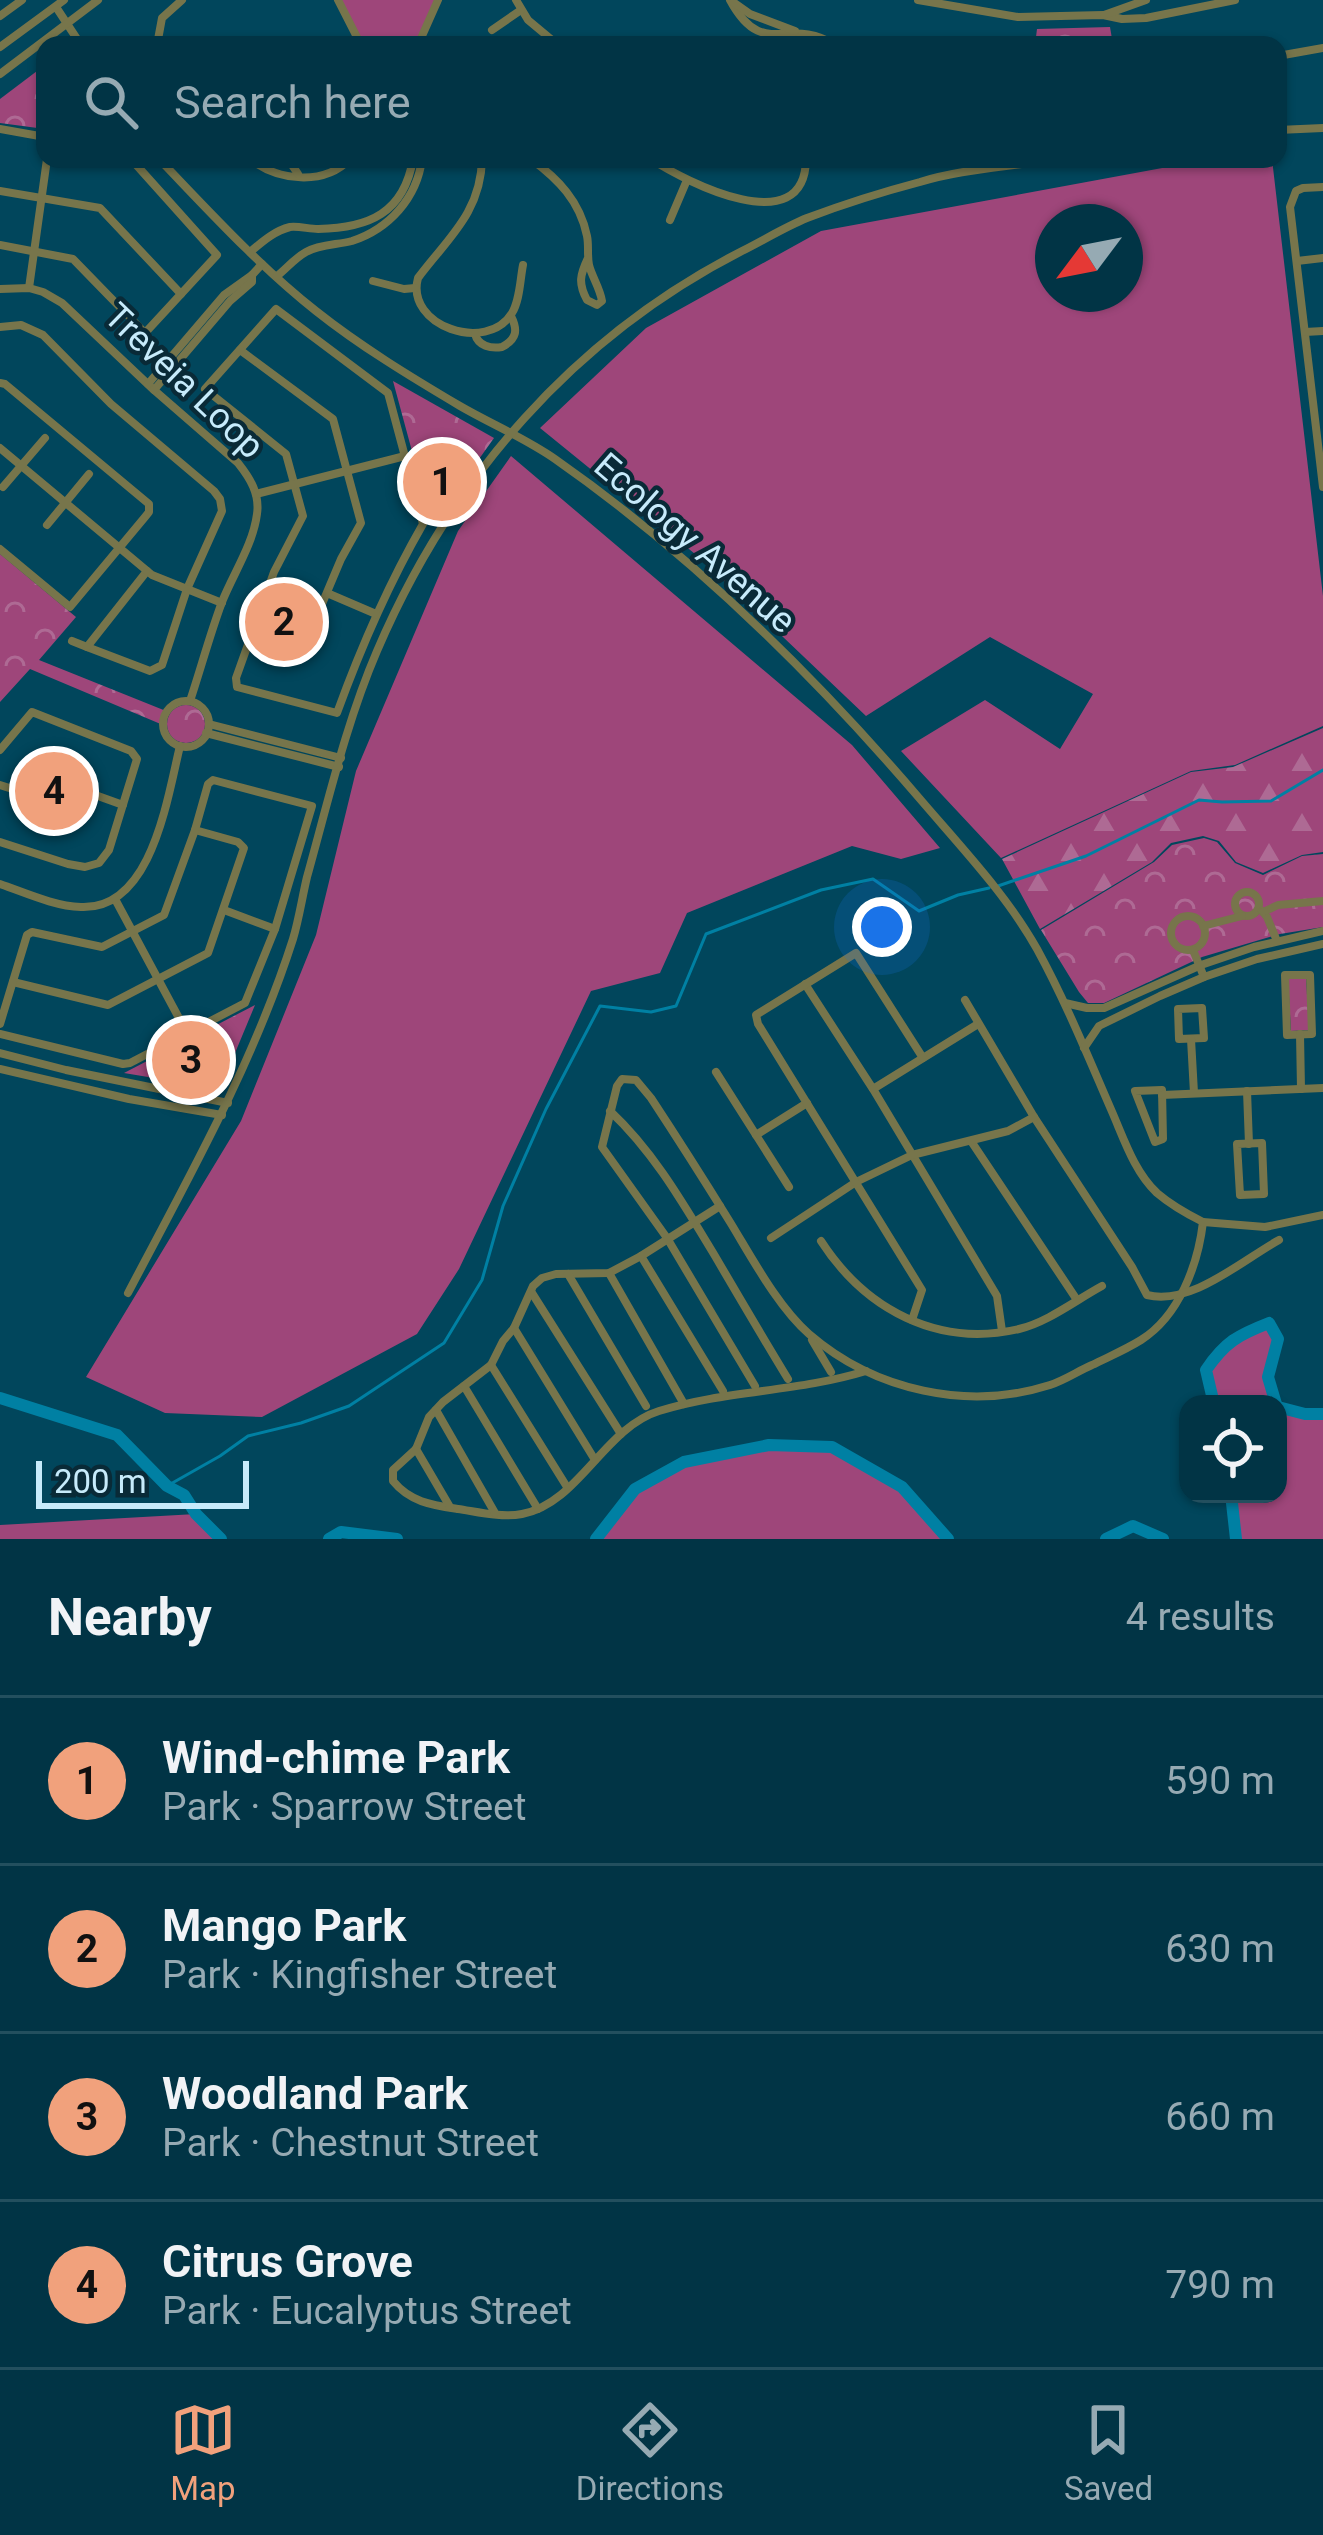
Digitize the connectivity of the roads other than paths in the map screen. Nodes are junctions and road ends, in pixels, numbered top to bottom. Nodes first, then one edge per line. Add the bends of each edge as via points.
1 (22, 0) edge
2 (98, 0) edge
3 (182, 0) edge
4 (338, 0) edge
5 (438, 0) edge
6 (516, 0) edge
7 (730, 0) edge
8 (918, 0) edge
9 (1146, 0) edge
10 (1235, 0) edge
11 (60, 3) edge
12 (521, 10) junction
13 (1103, 15) junction
14 (0, 16) edge
15 (68, 25) junction
16 (493, 30) dead end
17 (53, 36) edge
18 (75, 36) edge
19 (159, 36) edge
20 (356, 36) edge
21 (422, 36) edge
22 (547, 36) edge
23 (816, 36) edge
24 (0, 47) edge
25 (36, 48) edge
26 (1323, 48) edge
27 (1287, 54) edge
28 (0, 74) edge
29 (1323, 128) edge
30 (0, 129) edge
31 (1287, 130) edge
32 (36, 135) edge
33 (46, 168) edge
34 (139, 168) edge
35 (168, 168) edge
36 (267, 168) edge
37 (293, 168) edge
38 (341, 168) edge
39 (411, 168) edge
40 (420, 168) edge
41 (480, 168) edge
42 (543, 168) edge
43 (666, 168) edge
44 (804, 168) edge
45 (998, 168) edge
46 (298, 176) junction
47 (687, 180) junction
48 (1323, 187) edge
49 (0, 190) edge
50 (41, 198) junction
51 (670, 220) dead end
52 (0, 245) edge
53 (33, 250) junction
54 (250, 252) junction
55 (588, 258) junction
56 (1323, 259) edge
57 (1297, 261) junction
58 (262, 264) junction
59 (523, 265) dead end
60 (277, 277) junction
61 (373, 281) dead end
62 (28, 288) junction
63 (415, 288) junction
64 (0, 289) edge
65 (181, 295) junction
66 (511, 316) junction
67 (0, 327) edge
68 (1323, 331) edge
69 (1305, 332) junction
70 (476, 334) junction
71 (240, 350) junction
72 (0, 383) edge
73 (151, 387) junction
74 (1318, 401) edge
75 (513, 433) junction
76 (45, 438) dead end
77 (0, 448) edge
78 (405, 456) junction
79 (21, 466) junction
80 (347, 471) junction
81 (89, 474) dead end
82 (295, 484) junction
83 (3, 487) dead end
84 (1323, 487) edge
85 (256, 494) junction
86 (66, 502) junction
87 (47, 525) dead end
88 (119, 548) junction
89 (0, 549) edge
90 (147, 571) junction
91 (188, 589) junction
92 (327, 593) junction
93 (222, 603) junction
94 (376, 614) junction
95 (250, 635) junction
96 (72, 641) dead end
97 (87, 647) junction
98 (190, 701) junction
99 (207, 729) junction
100 (180, 746) junction
101 (0, 750) edge
102 (340, 763) junction
103 (0, 785) edge
104 (73, 787) junction
105 (32, 796) junction
106 (123, 805) junction
107 (195, 830) junction
108 (0, 842) edge
109 (0, 884) edge
110 (116, 899) junction
111 (1323, 902) edge
112 (224, 910) junction
113 (1261, 910) junction
114 (1243, 915) junction
115 (1203, 926) junction
116 (275, 929) junction
117 (1323, 931) edge
118 (132, 932) junction
119 (1276, 941) junction
120 (1323, 944) edge
121 (1193, 950) junction
122 (1201, 965) junction
123 (1204, 976) junction
124 (158, 980) junction
125 (13, 982) junction
126 (805, 984) junction
127 (1158, 991) junction
128 (965, 1000) dead end
129 (1125, 1000) junction
130 (1065, 1003) junction
131 (1131, 1009) junction
132 (0, 1024) edge
133 (977, 1024) junction
134 (187, 1033) junction
135 (0, 1034) edge
136 (1300, 1034) junction
137 (1190, 1039) junction
138 (1084, 1050) junction
139 (0, 1053) edge
140 (923, 1058) junction
141 (0, 1069) edge
142 (716, 1072) dead end
143 (1323, 1088) edge
144 (873, 1089) junction
145 (1301, 1089) junction
146 (1247, 1091) junction
147 (1194, 1093) junction
148 (1162, 1095) junction
149 (228, 1103) junction
150 (807, 1103) junction
151 (610, 1111) junction
152 (222, 1115) junction
153 (1034, 1117) junction
154 (756, 1135) junction
155 (971, 1141) junction
156 (1249, 1144) junction
157 (912, 1155) junction
158 (856, 1182) junction
159 (789, 1187) dead end
160 (720, 1206) junction
161 (1323, 1215) edge
162 (694, 1221) junction
163 (1203, 1222) junction
164 (667, 1238) junction
165 (771, 1238) dead end
166 (1279, 1240) dead end
167 (821, 1241) dead end
168 (640, 1256) junction
169 (609, 1273) junction
170 (568, 1274) junction
171 (1102, 1286) dead end
172 (531, 1292) junction
173 (1182, 1292) junction
174 (128, 1293) dead end
175 (1077, 1300) junction
176 (912, 1320) junction
177 (514, 1328) junction
178 (1002, 1331) junction
179 (808, 1333) junction
180 (491, 1365) junction
181 (866, 1371) junction
182 (831, 1372) dead end
183 (788, 1379) dead end
184 (464, 1386) junction
185 (755, 1386) dead end
186 (723, 1391) dead end
187 (684, 1404) junction
188 (646, 1406) dead end
189 (436, 1410) junction
190 (621, 1434) junction
191 (416, 1449) junction
192 (595, 1460) junction
193 (567, 1487) junction
194 (450, 1507) junction
195 (538, 1509) junction
196 (496, 1514) junction

1 - 14 street
2 - 15 street
3 - 19 street via 162,18
4 - 20 street
5 - 21 street
6 - 12 street
7 - 23 street
8 - 13 street via 1018,17
9 - 13 street
10 - 13 street via 1146,17
11 - 15 street
11 - 24 street
12 - 16 street
12 - 22 street
15 - 17 street
15 - 18 street
25 - 28 street
26 - 27 street
29 - 31 street
30 - 32 street
33 - 50 street
34 - 65 street via 217,254
35 - 54 street, Ecology Avenue
36 - 46 street
37 - 46 street
38 - 46 street
39 - 54 street via 388,210 361,226 292,226
40 - 60 street via 392,218 350,242 307,251
41 - 63 street via 464,221
42 - 55 street via 572,198
43 - 47 street
44 - 47 street via 802,182 773,202
45 - 75 street via 924,180 805,219 701,272 566,372
47 - 51 street
48 - 57 street via 1303,188 1291,199
49 - 50 street
50 - 53 street
50 - 65 street via 100,208
52 - 53 street
53 - 62 street
53 - 65 street via 73,259 145,333
54 - 58 street, Ecology Avenue
55 - 55 street via 580,283 586,300 598,305 602,293
56 - 57 street
57 - 69 street
58 - 60 street, Ecology Avenue
58 - 73 street via 224,295
59 - 66 street
60 - 75 street, Ecology Avenue via 424,384
61 - 63 street
62 - 64 street
62 - 73 street, Treveia Loop via 62,303
63 - 70 street via 424,312
66 - 70 street
66 - 70 street via 514,337 502,347 487,347
67 - 91 street via 43,335 220,499
68 - 69 street
69 - 74 street
71 - 78 street via 276,309 388,393
71 - 80 street via 333,419
71 - 82 street via 205,389 286,454
72 - 88 street via 149,504
73 - 85 street, Treveia Loop via 238,463
74 - 84 street
75 - 102 street via 458,502 405,591
75 - 130 street, Ecology Avenue via 707,580 877,748 984,873
76 - 79 street
77 - 79 street
78 - 80 street
78 - 94 street via 423,524
79 - 83 street
79 - 86 street
80 - 82 street
80 - 92 street via 361,523
81 - 86 street
82 - 85 street
82 - 95 street via 303,516
85 - 93 street, Treveia Loop via 251,536
86 - 87 street
86 - 88 street
88 - 89 street via 70,607
88 - 90 street
90 - 91 street
90 - 97 street
91 - 93 street
91 - 97 street via 156,670
92 - 94 street
92 - 95 street via 303,649
93 - 98 street, Treveia Loop
94 - 95 street via 337,713 237,687
96 - 97 street
98 - 99 street via 203,710
98 - 100 street via 171,706 164,718 164,732
99 - 100 street via 195,745
99 - 102 street
100 - 110 street via 146,863
101 - 106 street via 32,712 131,751 137,759
102 - 149 street via 293,938
103 - 105 street
104 - 105 street via 47,776
104 - 105 street via 67,806
104 - 106 street
106 - 108 street via 99,863 68,864
107 - 112 street via 244,848
107 - 116 street via 213,780 313,806
107 - 118 street via 164,915
109 - 110 street via 84,907
110 - 118 street
111 - 113 street
112 - 116 street
112 - 124 street via 208,952
113 - 114 street
113 - 114 street via 1256,895 1241,893 1235,903
113 - 119 street
114 - 115 street
115 - 121 street
115 - 121 street via 1191,916 1173,924 1174,944
116 - 134 street via 245,1004
117 - 119 street
118 - 124 street
118 - 125 street via 102,947 32,932
119 - 122 street
120 - 123 street
121 - 122 street
122 - 123 street
122 - 127 street
123 - 127 street
124 - 125 street via 108,1005
124 - 134 street
125 - 132 street
126 - 140 street via 856,953
126 - 144 street
126 - 150 street via 756,1015
127 - 129 street
127 - 131 street
128 - 133 street
129 - 130 street via 1105,1008
129 - 131 street
130 - 138 street, Ecology Avenue
131 - 138 street via 1099,1026
133 - 140 street
133 - 153 street
134 - 135 street via 123,1064
136 - 136 street via 1287,1035 1285,975 1310,974 1312,1034
136 - 145 street
137 - 137 street via 1179,1039 1178,1009 1202,1008 1204,1038
137 - 147 street
138 - 163 street, Ecology Avenue via 1138,1170
139 - 149 street
140 - 144 street
141 - 152 street
142 - 154 street
143 - 145 street
144 - 157 street
145 - 146 street
146 - 147 street
146 - 156 street
147 - 148 street
148 - 148 street via 1135,1090 1155,1142 1163,1139
149 - 152 street
150 - 154 street
150 - 158 street
151 - 160 street via 616,1086 636,1080
151 - 162 street
151 - 164 street via 602,1147
152 - 174 street
153 - 155 street
153 - 173 street via 1147,1294
154 - 159 street
155 - 157 street
155 - 175 street
156 - 156 street via 1238,1144 1240,1195 1264,1194 1262,1143
157 - 158 street
157 - 178 street via 998,1296
158 - 165 street
158 - 176 street via 922,1290
160 - 162 street
160 - 179 street
161 - 163 street via 1265,1227
162 - 164 street
162 - 183 street
163 - 173 street
164 - 168 street
164 - 185 street
166 - 173 street
167 - 176 street via 858,1288
168 - 169 street
168 - 186 street
169 - 170 street
169 - 187 street
170 - 172 street via 542,1278
170 - 188 street
171 - 175 street
172 - 177 street
172 - 190 street
173 - 181 street via 1142,1340 1054,1384 965,1397
175 - 178 street
176 - 178 street via 958,1332
177 - 180 street
177 - 192 street
179 - 181 street
179 - 182 street
180 - 184 street
180 - 193 street
181 - 187 street
184 - 189 street
184 - 195 street
187 - 190 street
189 - 191 street
189 - 196 street
190 - 192 street
191 - 194 street
191 - 194 street via 393,1469 393,1481 418,1501
192 - 193 street
193 - 195 street
194 - 196 street
195 - 196 street

